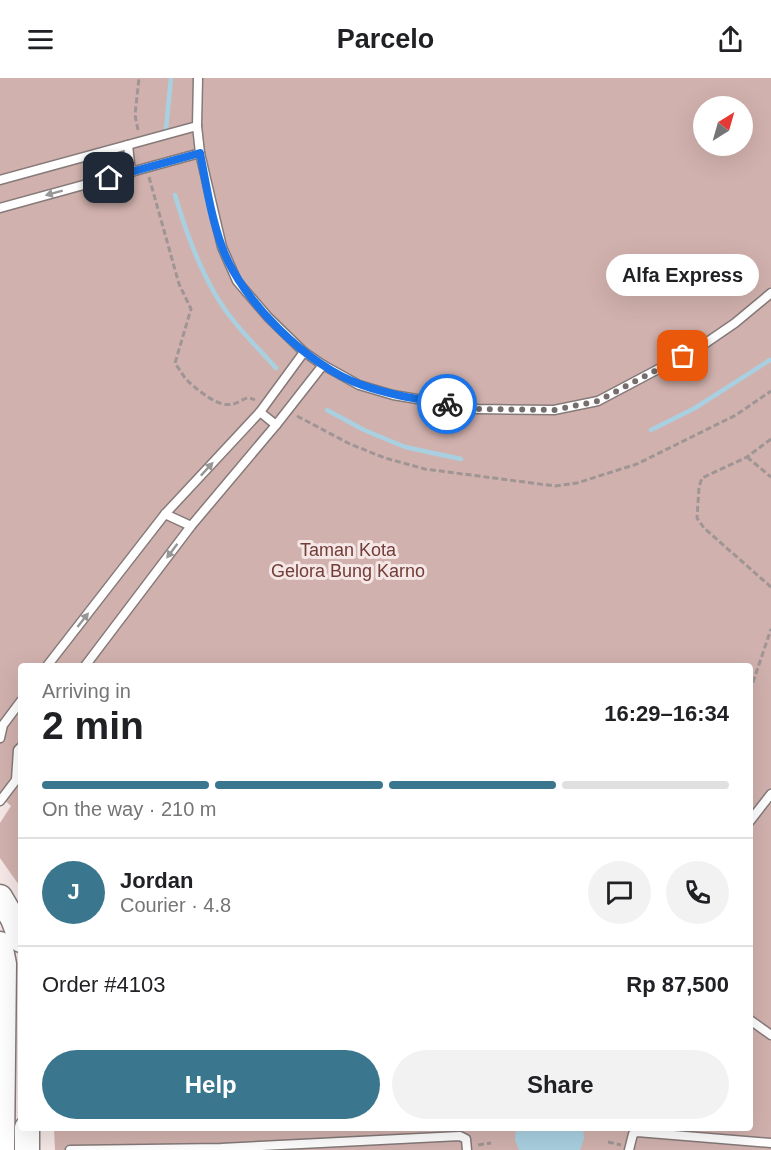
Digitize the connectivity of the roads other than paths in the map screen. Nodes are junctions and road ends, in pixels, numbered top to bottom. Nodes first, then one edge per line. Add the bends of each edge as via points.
1 (198, 78) edge
2 (197, 126) junction
3 (128, 145) junction
4 (200, 153) junction
5 (131, 173) junction
6 (0, 180) edge
7 (0, 208) edge
8 (771, 293) edge
9 (304, 352) junction
10 (323, 365) junction
11 (260, 412) junction
12 (276, 425) junction
13 (165, 514) junction
14 (190, 526) junction
15 (49, 663) edge
16 (87, 663) edge
17 (18, 705) edge
18 (2, 724) edge
19 (0, 738) edge
20 (18, 750) edge
21 (771, 794) edge
22 (0, 801) edge
23 (753, 817) edge
24 (0, 897) edge
25 (18, 932) edge
26 (0, 944) edge
27 (753, 1022) edge
28 (771, 1035) edge
29 (27, 1131) edge
30 (771, 1143) edge
31 (359, 1146) edge
32 (222, 1149) edge
33 (2, 1150) edge
34 (27, 1150) edge
35 (35, 1150) edge
36 (70, 1150) edge
37 (467, 1150) edge
38 (629, 1150) edge

1 - 2 lane
2 - 3 lane
2 - 4 lane
3 - 5 lane
3 - 6 lane
4 - 5 lane
4 - 9 lane via 222,247 237,281
5 -> 7 lane
8 - 10 lane via 700,347 598,401 554,410 477,409 393,395 359,385
9 - 10 lane
9 - 11 lane
10 - 12 lane
11 - 12 lane
13 -> 11 lane
12 - 14 lane
13 - 14 lane
15 -> 13 lane
14 -> 16 lane
17 - 18 lane
18 - 19 lane
20 - 22 lane via 16,780
21 - 23 lane
24 - 25 main road
26 - 33 main road via 4,964
27 - 28 lane
29 - 34 main road
30 - 38 lane via 637,1132
31 - 32 lane
31 - 37 lane via 460,1136 466,1139
32 - 36 lane
34 - 35 lane

